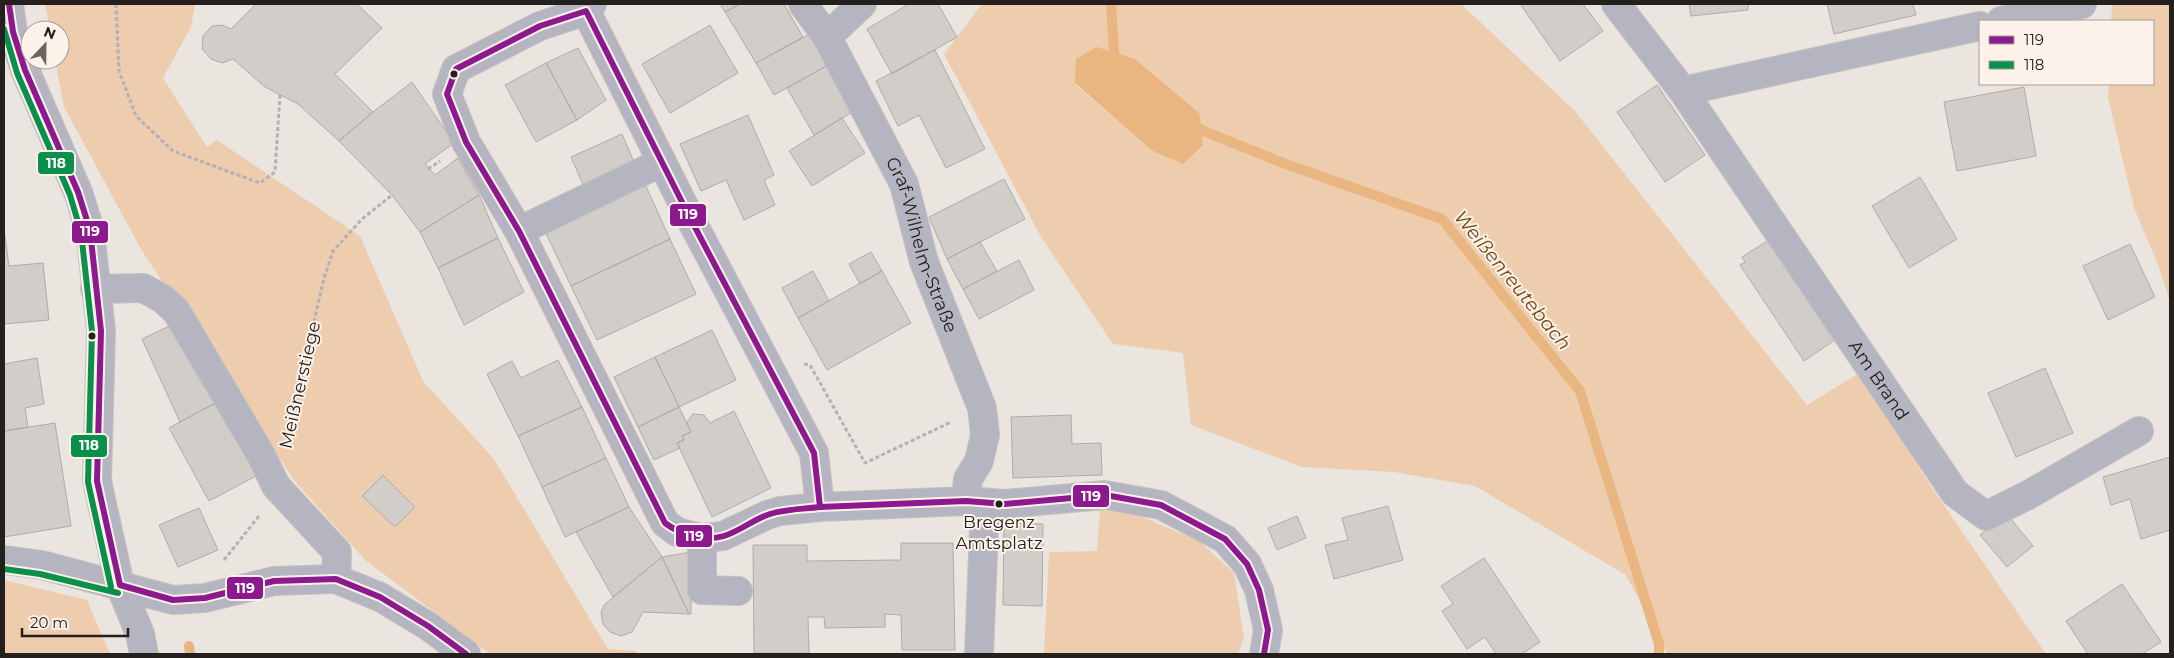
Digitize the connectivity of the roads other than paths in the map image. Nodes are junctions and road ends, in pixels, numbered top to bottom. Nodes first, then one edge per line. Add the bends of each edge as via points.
1 (10, 4) edge
2 (803, 4) edge
3 (862, 4) edge
4 (1616, 4) edge
5 (2082, 4) edge
6 (589, 7) edge
7 (2006, 20) edge
8 (1979, 26) edge
9 (827, 37) junction
10 (1683, 91) junction
11 (662, 162) junction
12 (519, 231) junction
13 (95, 289) junction
14 (2139, 431) dead end
15 (976, 502) junction
16 (820, 507) junction
17 (702, 538) junction
18 (4, 560) edge
19 (336, 578) junction
20 (120, 586) junction
21 (738, 591) dead end
22 (144, 654) edge
23 (466, 654) edge
24 (979, 654) edge
25 (1264, 654) edge

1 - 13 street via 13,32 24,70 78,192 90,230
2 - 9 street, Graf-Wilhelm-Straße
3 - 9 street
4 - 10 street, Am Brand
5 - 7 street
6 - 11 street
6 - 12 street via 540,26 456,69 447,94 466,142
8 - 10 street
9 - 15 street, Graf-Wilhelm-Straße via 904,184 924,262 982,408 984,434 979,461 968,479
10 - 14 street, Am Brand via 1955,493 1986,516
11 - 12 street
11 - 16 street via 814,453
12 - 17 street via 665,523 677,532
13 - 19 street via 143,288 176,311 276,486 337,552
13 - 20 street via 101,331 97,481
15 - 16 street
15 - 24 street, Graf-Wilhelm-Straße
15 - 25 street via 1005,504 1105,495 1169,509 1225,539 1247,564 1259,590 1268,630
16 - 17 street via 780,510 723,536
17 - 21 street via 702,590
18 - 20 street via 42,565
19 - 20 street via 274,581 205,598 173,600
19 - 23 street via 380,597
20 - 22 street via 140,634

